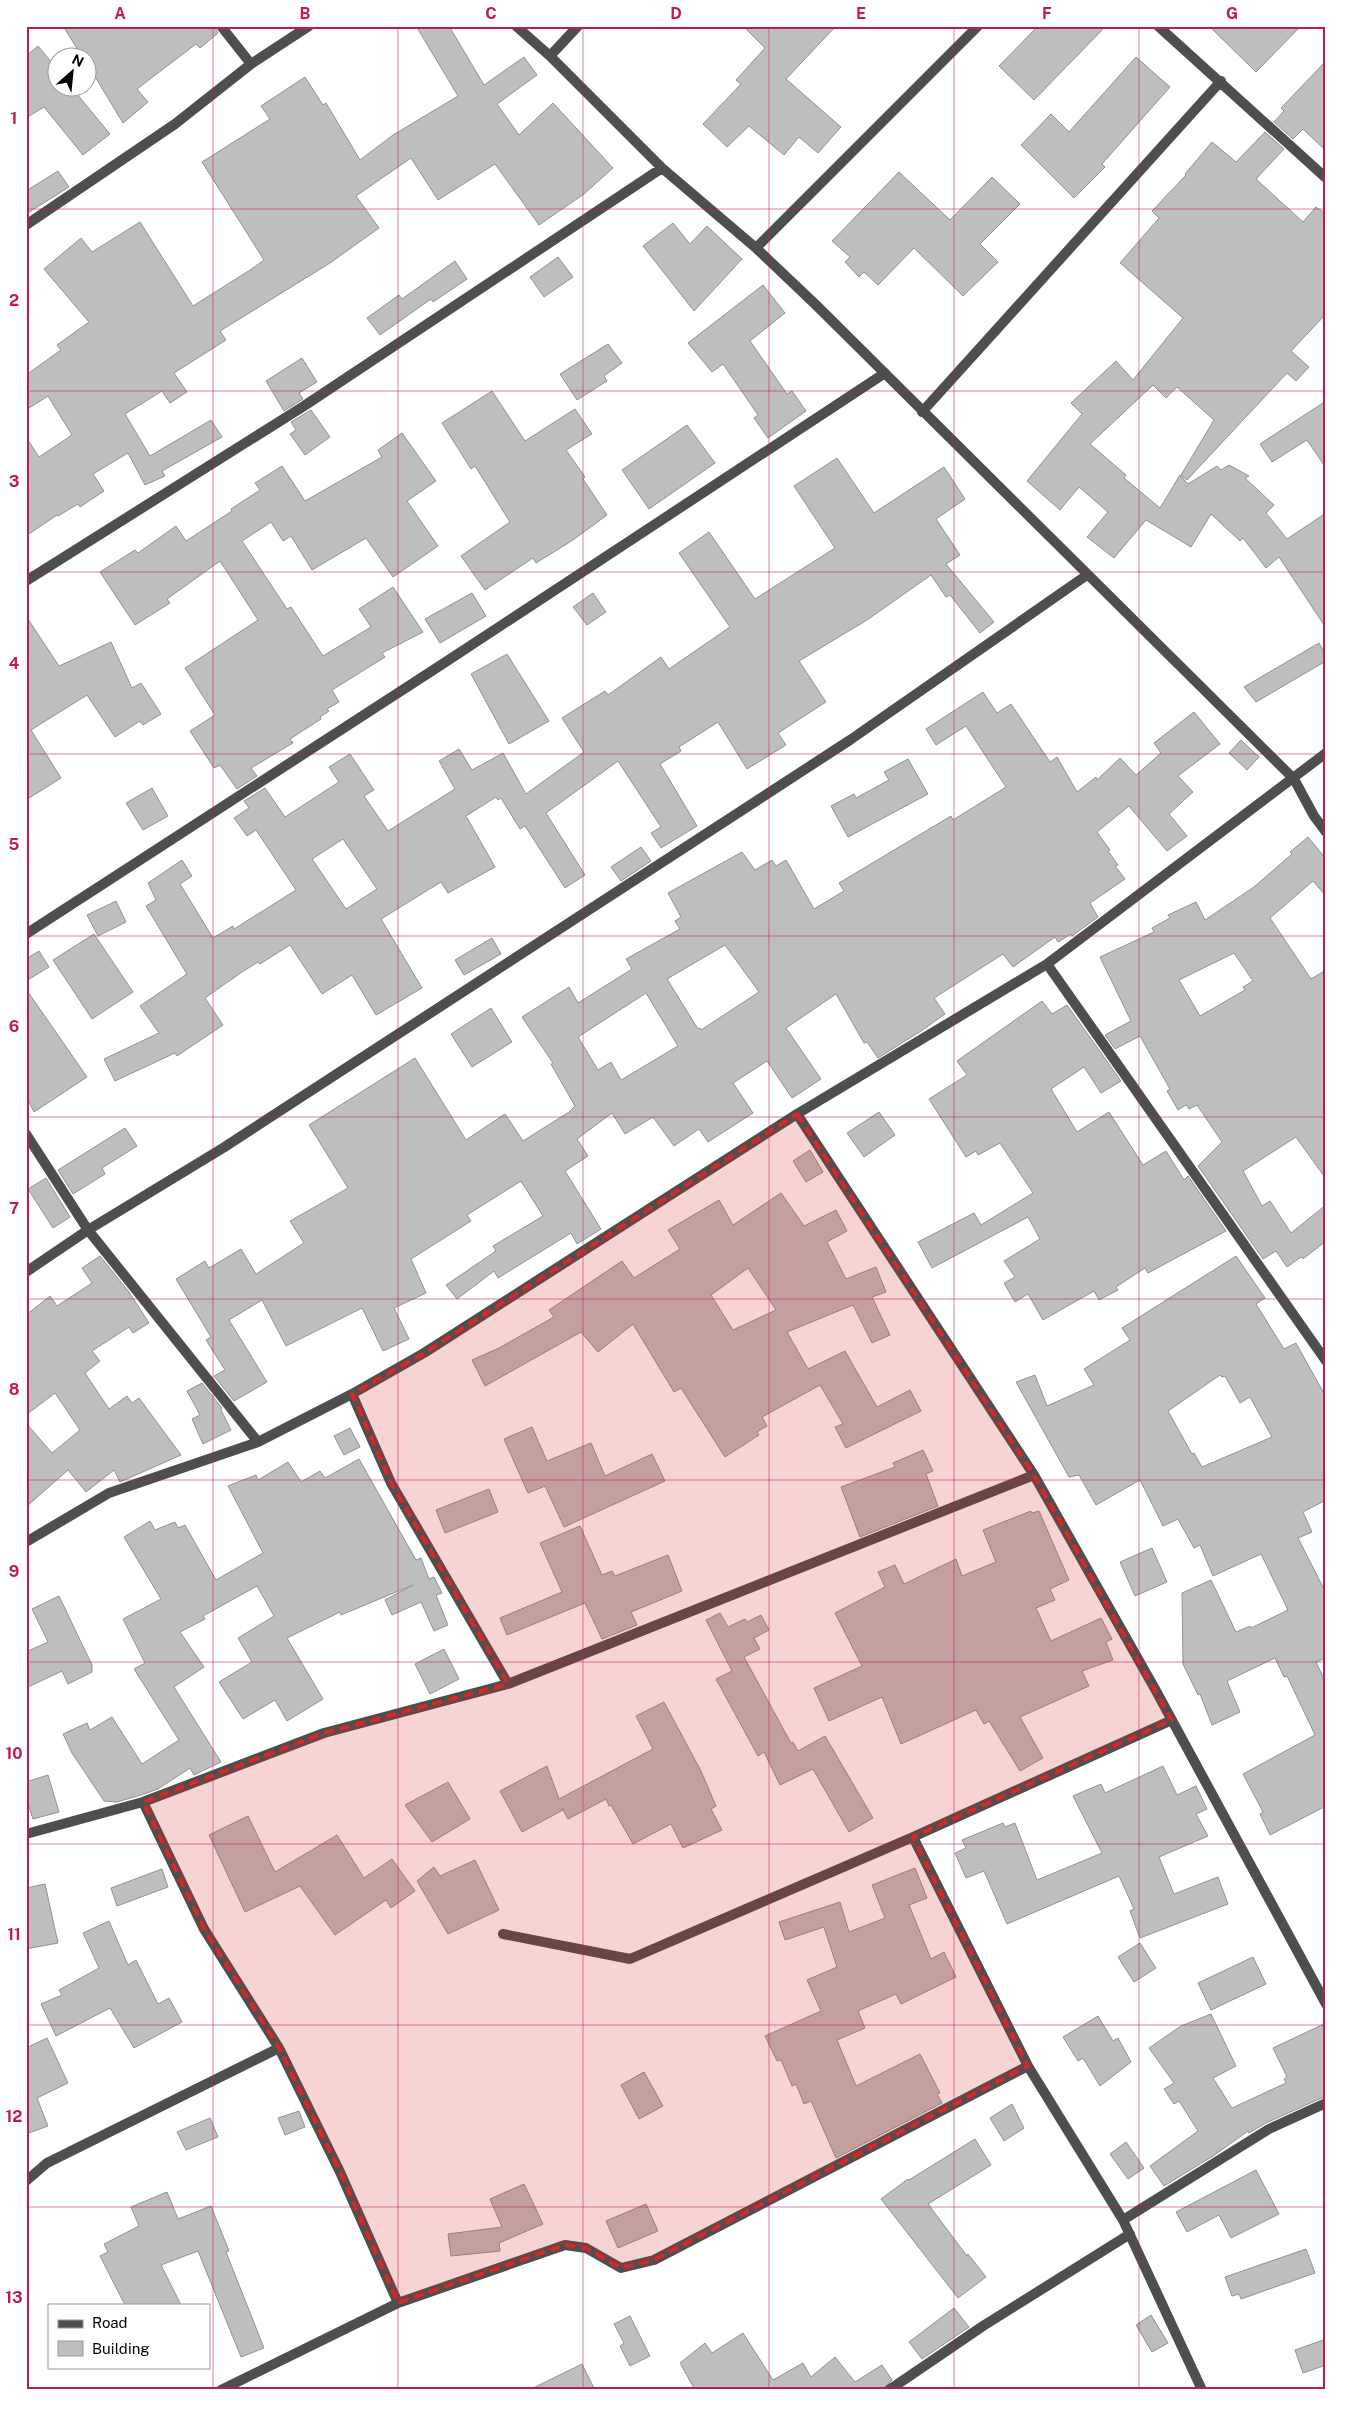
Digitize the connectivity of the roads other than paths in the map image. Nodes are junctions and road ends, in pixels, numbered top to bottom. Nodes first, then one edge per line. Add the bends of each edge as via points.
1 (221, 26) edge
2 (309, 26) edge
3 (516, 26) edge
4 (578, 26) edge
5 (978, 26) edge
6 (1158, 26) edge
7 (550, 56) junction
8 (251, 64) junction
9 (1221, 81) junction
10 (662, 168) junction
11 (1326, 178) edge
12 (26, 225) edge
13 (756, 248) junction
14 (885, 373) junction
15 (922, 412) junction
16 (1087, 575) junction
17 (26, 580) edge
18 (1326, 753) edge
19 (1294, 779) junction
20 (1326, 832) edge
21 (26, 934) edge
22 (1047, 964) junction
23 (797, 1114) junction
24 (26, 1134) edge
25 (88, 1230) junction
26 (26, 1272) edge
27 (1326, 1361) edge
28 (352, 1394) junction
29 (258, 1442) junction
30 (1034, 1475) junction
31 (26, 1542) edge
32 (508, 1684) junction
33 (1172, 1720) junction
34 (143, 1802) junction
35 (26, 1834) edge
36 (913, 1837) junction
37 (503, 1934) dead end
38 (1326, 2004) edge
39 (279, 2048) junction
40 (1028, 2066) junction
41 (1326, 2103) edge
42 (26, 2181) edge
43 (1123, 2220) junction
44 (1130, 2234) junction
45 (398, 2303) junction
46 (221, 2390) edge
47 (889, 2390) edge
48 (1202, 2390) edge

1 - 8 street
2 - 8 street
3 - 7 street
4 - 7 street
5 - 13 street
6 - 9 street
7 - 10 street
8 - 12 street via 175,124
9 - 11 street
9 - 15 street
10 - 13 street
10 - 17 street via 304,406
13 - 14 street
14 - 15 street
14 - 21 street
15 - 16 street
16 - 19 street
16 - 25 street via 842,745 223,1148
18 - 19 street
19 - 20 street
19 - 22 street
22 - 23 street
22 - 27 street
23 - 28 street via 441,1342
23 - 30 street
24 - 25 street
25 - 26 street
25 - 29 street
28 - 29 street
28 - 32 street via 391,1483
29 - 31 street via 108,1493
30 - 32 street
30 - 33 street
32 - 34 street via 324,1733
33 - 36 street
33 - 38 street
34 - 35 street
34 - 39 street via 204,1928
36 - 37 street via 630,1959
36 - 40 street
39 - 42 street via 47,2162
39 - 45 street via 340,2172
40 - 43 street
40 - 45 street via 654,2260 621,2268 586,2248 565,2246
41 - 43 street via 1269,2128
43 - 44 street
44 - 47 street via 983,2326
44 - 48 street
45 - 46 street

